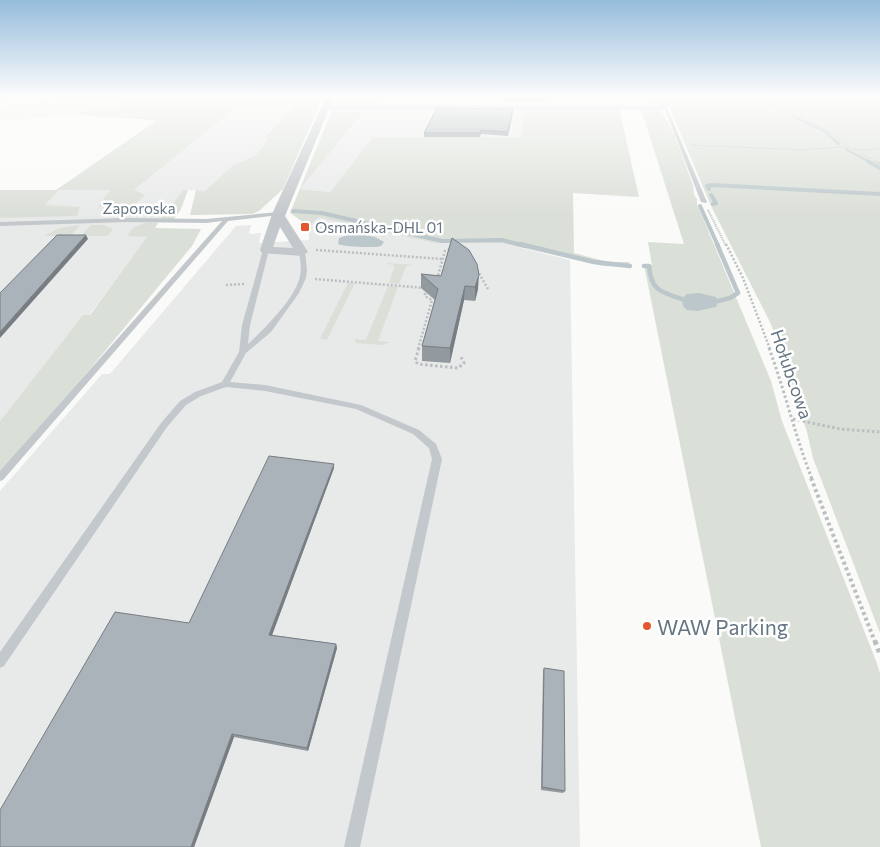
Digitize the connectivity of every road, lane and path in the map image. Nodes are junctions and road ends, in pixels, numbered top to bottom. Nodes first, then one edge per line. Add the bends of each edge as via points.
1 (313, 137) edge
2 (677, 137) edge
3 (836, 137) edge
4 (681, 145) junction
5 (850, 148) junction
6 (880, 150) edge
7 (880, 164) edge
8 (704, 202) joint
9 (278, 214) junction
10 (226, 220) junction
11 (0, 224) edge
12 (299, 247) junction
13 (266, 250) junction
14 (456, 250) edge
15 (443, 259) junction
16 (472, 264) edge
17 (303, 278) junction
18 (427, 281) edge
19 (437, 282) edge
20 (425, 288) junction
21 (488, 289) dead end
22 (243, 352) junction
23 (462, 357) dead end
24 (225, 384) junction
25 (793, 419) junction
26 (880, 432) edge
27 (0, 477) edge
28 (880, 654) edge
29 (0, 662) edge
30 (352, 847) edge

1 - 9 street
2 - 4 lane
3 - 5 path
4 - 5 path via 806,150
4 - 8 lane
5 - 6 path
5 - 7 path
8 - 25 path, Hołubcowa via 743,278
9 - 10 lane, Zaporoska
9 - 12 street
9 - 13 street
10 - 11 lane, Zaporoska
10 - 27 lane
12 - 13 street
12 - 15 path via 310,242 311,248 317,250
12 - 17 lane
13 - 22 lane via 246,325
14 - 15 path via 445,251
15 - 19 path
16 - 21 path
17 - 20 path
17 - 22 lane via 296,293 268,330
18 - 20 path
20 - 23 path via 425,296 432,300 415,361 458,368 464,363
22 - 24 lane
24 - 29 lane via 183,403 164,425
24 - 30 lane via 265,388 358,407 416,432 433,446 436,459
25 - 26 path via 840,429
25 - 28 path, Hołubcowa via 803,456

